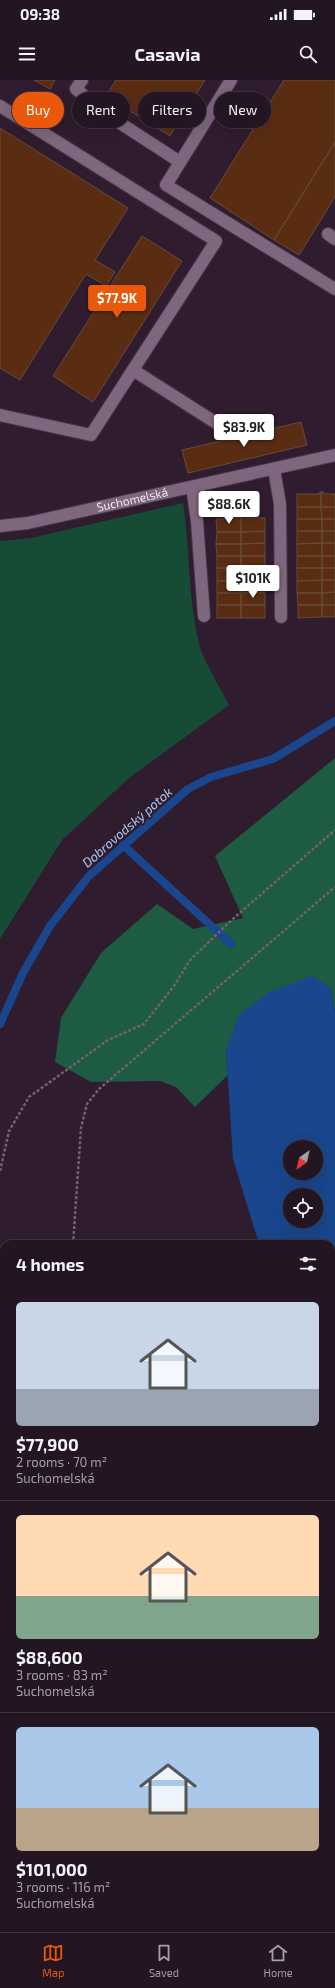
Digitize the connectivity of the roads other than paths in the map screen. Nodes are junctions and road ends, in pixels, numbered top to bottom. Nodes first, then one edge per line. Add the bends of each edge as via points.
1 (82, 80) edge
2 (231, 80) edge
3 (0, 106) edge
4 (180, 162) junction
5 (335, 289) edge
6 (133, 370) junction
7 (0, 415) edge
8 (224, 428) dead end
9 (335, 455) edge
10 (274, 469) junction
11 (192, 487) junction
12 (0, 526) edge
13 (204, 616) dead end
14 (281, 617) dead end

1 - 4 street via 76,89 106,114
2 - 4 street
3 - 6 street via 216,240
4 - 5 street via 166,185
6 - 7 street via 91,435
6 - 8 street
9 - 10 street, Suchomelská
10 - 11 street, Suchomelská
10 - 14 street via 280,504
11 - 12 street, Suchomelská via 28,523
11 - 13 street

